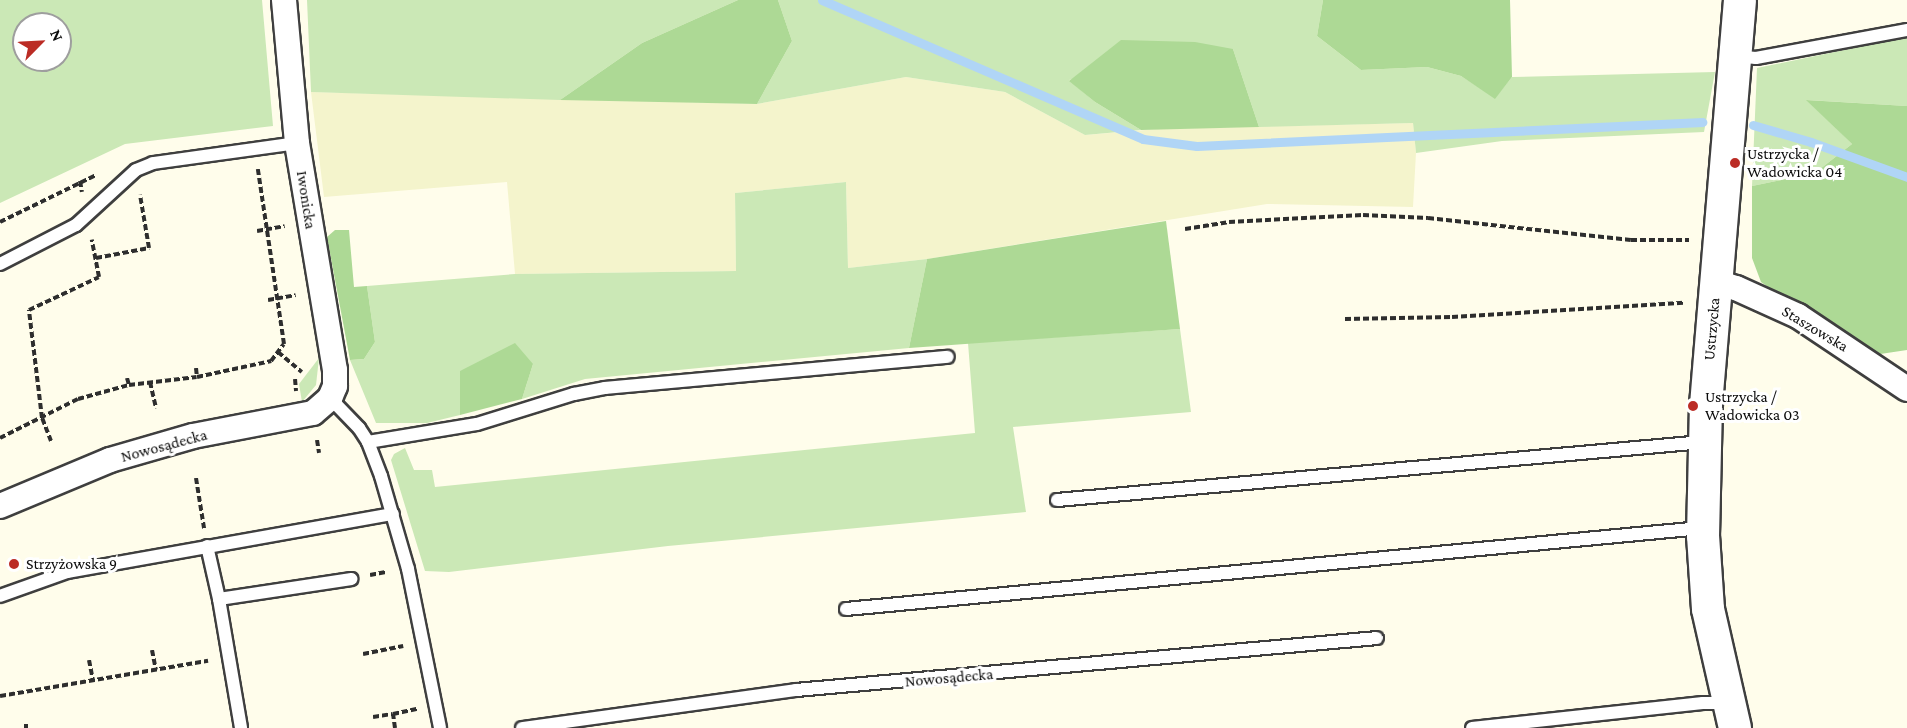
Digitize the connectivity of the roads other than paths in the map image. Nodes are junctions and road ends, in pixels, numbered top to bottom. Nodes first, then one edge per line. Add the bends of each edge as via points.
1 (284, 0) edge
2 (1740, 0) edge
3 (1907, 30) edge
4 (1733, 56) junction
5 (297, 143) junction
6 (0, 264) edge
7 (1716, 292) junction
8 (948, 357) dead end
9 (1907, 389) edge
10 (330, 398) junction
11 (369, 442) junction
12 (1705, 442) junction
13 (1057, 500) dead end
14 (0, 506) edge
15 (393, 514) junction
16 (1703, 528) junction
17 (207, 546) junction
18 (352, 579) dead end
19 (0, 596) edge
20 (219, 599) junction
21 (846, 609) dead end
22 (1377, 638) dead end
23 (1732, 715) edge
24 (241, 728) edge
25 (440, 728) edge
26 (522, 728) edge
27 (1472, 728) edge

1 - 5 street, Iwonicka
2 - 4 street, Ustrzycka
3 - 4 lane via 1756,58
4 - 7 street, Ustrzycka
5 - 6 lane via 153,163 136,170 76,225
5 - 10 street, Iwonicka via 335,370
7 - 9 street, Staszowska via 1736,288 1798,316
7 - 12 street, Ustrzycka
8 - 11 lane via 605,388 477,424
10 - 11 lane via 350,416
10 - 14 street, Nowosądecka via 313,412 193,436 110,460
11 - 15 lane
12 - 13 lane
12 - 16 street, Ustrzycka
15 - 17 lane
15 - 25 lane via 429,660
16 - 21 lane
16 - 23 street, Ustrzycka via 1708,609
17 - 19 lane via 67,572
17 - 20 lane
18 - 20 lane
20 - 24 lane
22 - 26 lane, Nowosądecka via 796,690
23 - 27 lane via 1702,703

